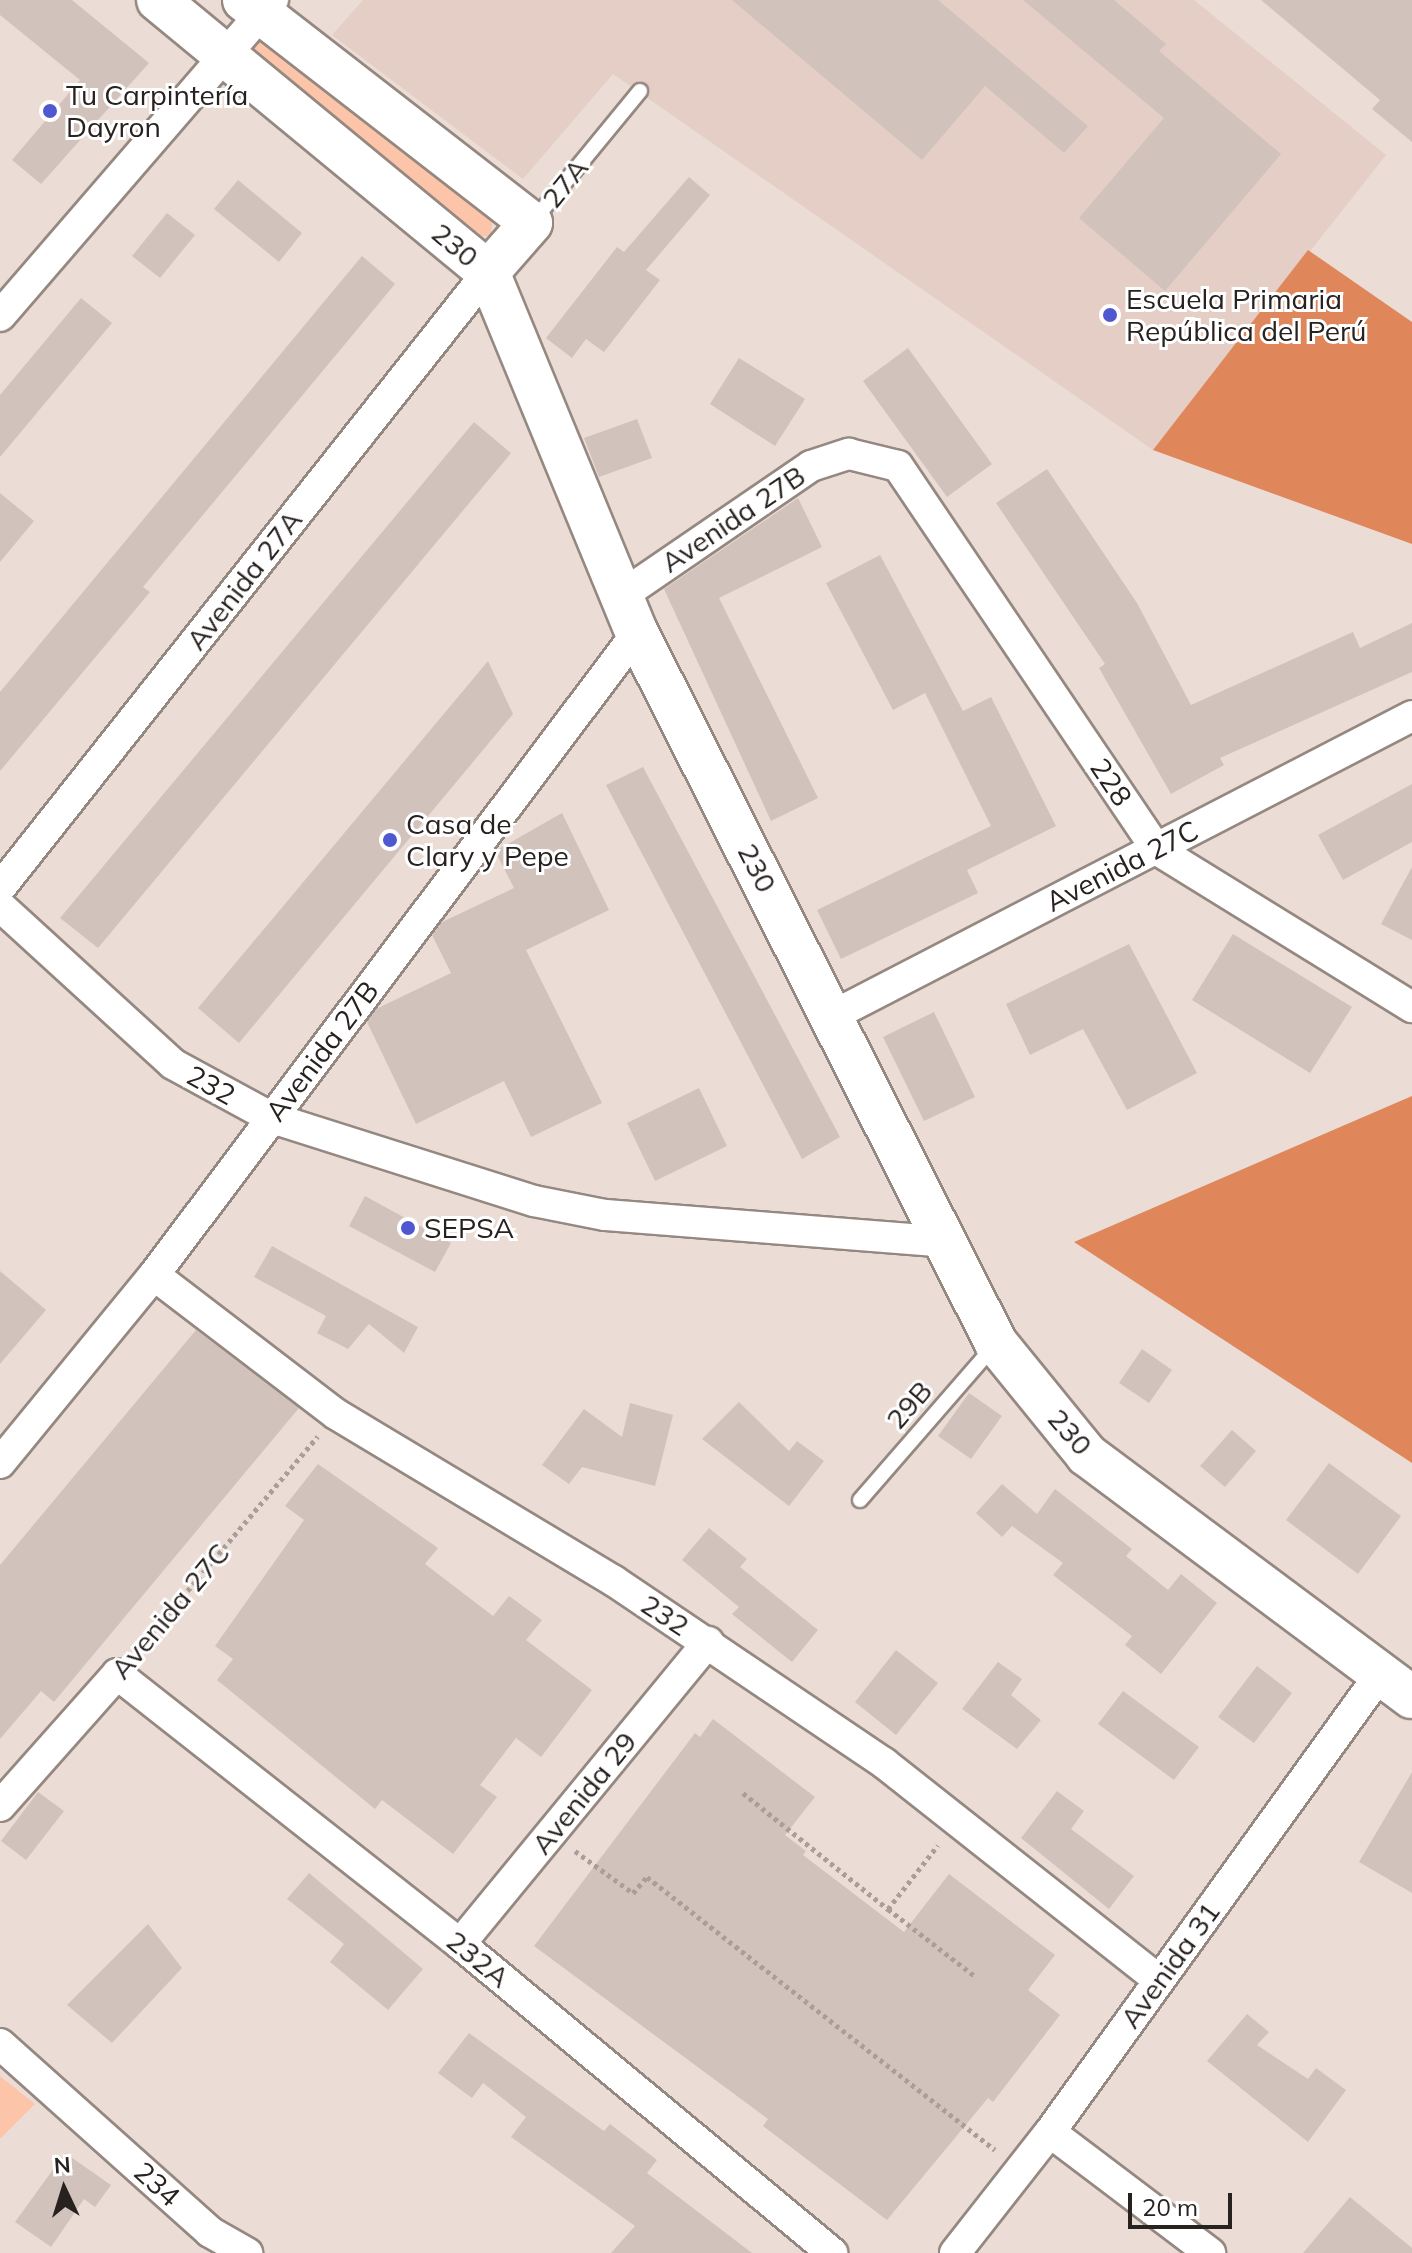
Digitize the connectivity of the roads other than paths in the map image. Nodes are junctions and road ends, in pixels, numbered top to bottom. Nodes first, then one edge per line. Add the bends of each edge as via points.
1 (158, 0) edge
2 (259, 5) edge
3 (226, 55) junction
4 (640, 91) dead end
5 (531, 223) junction
6 (488, 272) junction
7 (0, 316) edge
8 (898, 466) joint
9 (621, 596) junction
10 (637, 633) junction
11 (1412, 716) edge
12 (1156, 849) junction
13 (0, 888) edge
14 (0, 906) edge
15 (1412, 1007) edge
16 (832, 1016) junction
17 (272, 1118) junction
18 (946, 1242) junction
19 (154, 1275) junction
20 (996, 1343) junction
21 (0, 1463) edge
22 (860, 1500) dead end
23 (708, 1642) junction
24 (117, 1674) joint
25 (1397, 1685) edge
26 (0, 1806) edge
27 (460, 1944) junction
28 (1159, 1980) junction
29 (0, 2044) edge
30 (1050, 2132) junction
31 (201, 2242) edge
32 (247, 2253) edge
33 (832, 2253) edge
34 (955, 2253) edge
35 (1210, 2253) edge

1 - 3 street, 230
2 - 3 street
2 - 5 street
3 - 6 street, 230
3 - 7 street
4 - 5 lane, 27A
5 - 6 street, 27A
6 - 9 street, 230
6 - 13 street, Avenida 27A
8 - 9 street, Avenida 27B via 849,454 811,466
8 - 12 street, 228
9 - 10 street, 230
10 - 16 street, 230
10 - 17 street, Avenida 27B
11 - 12 street, Avenida 27C
12 - 15 street, 228
12 - 16 street, Avenida 27C
14 - 17 street, 232 via 173,1064
16 - 18 street, 230
17 - 18 street, 232 via 534,1201 605,1215
17 - 19 street, Avenida 27B
18 - 20 street, 230
19 - 21 street, Avenida 27B
19 - 23 street, 232 via 336,1414
20 - 22 lane, 29B
20 - 25 street, 230 via 1087,1455
23 - 27 street, Avenida 29
23 - 28 street, 232 via 884,1763
24 - 26 street, Avenida 27C
24 - 27 street, 232A
25 - 28 street, Avenida 31
27 - 33 street, 232A
28 - 30 street, Avenida 31
29 - 31 street, 234
30 - 34 street, Avenida 31
30 - 35 street
31 - 32 street, 234

